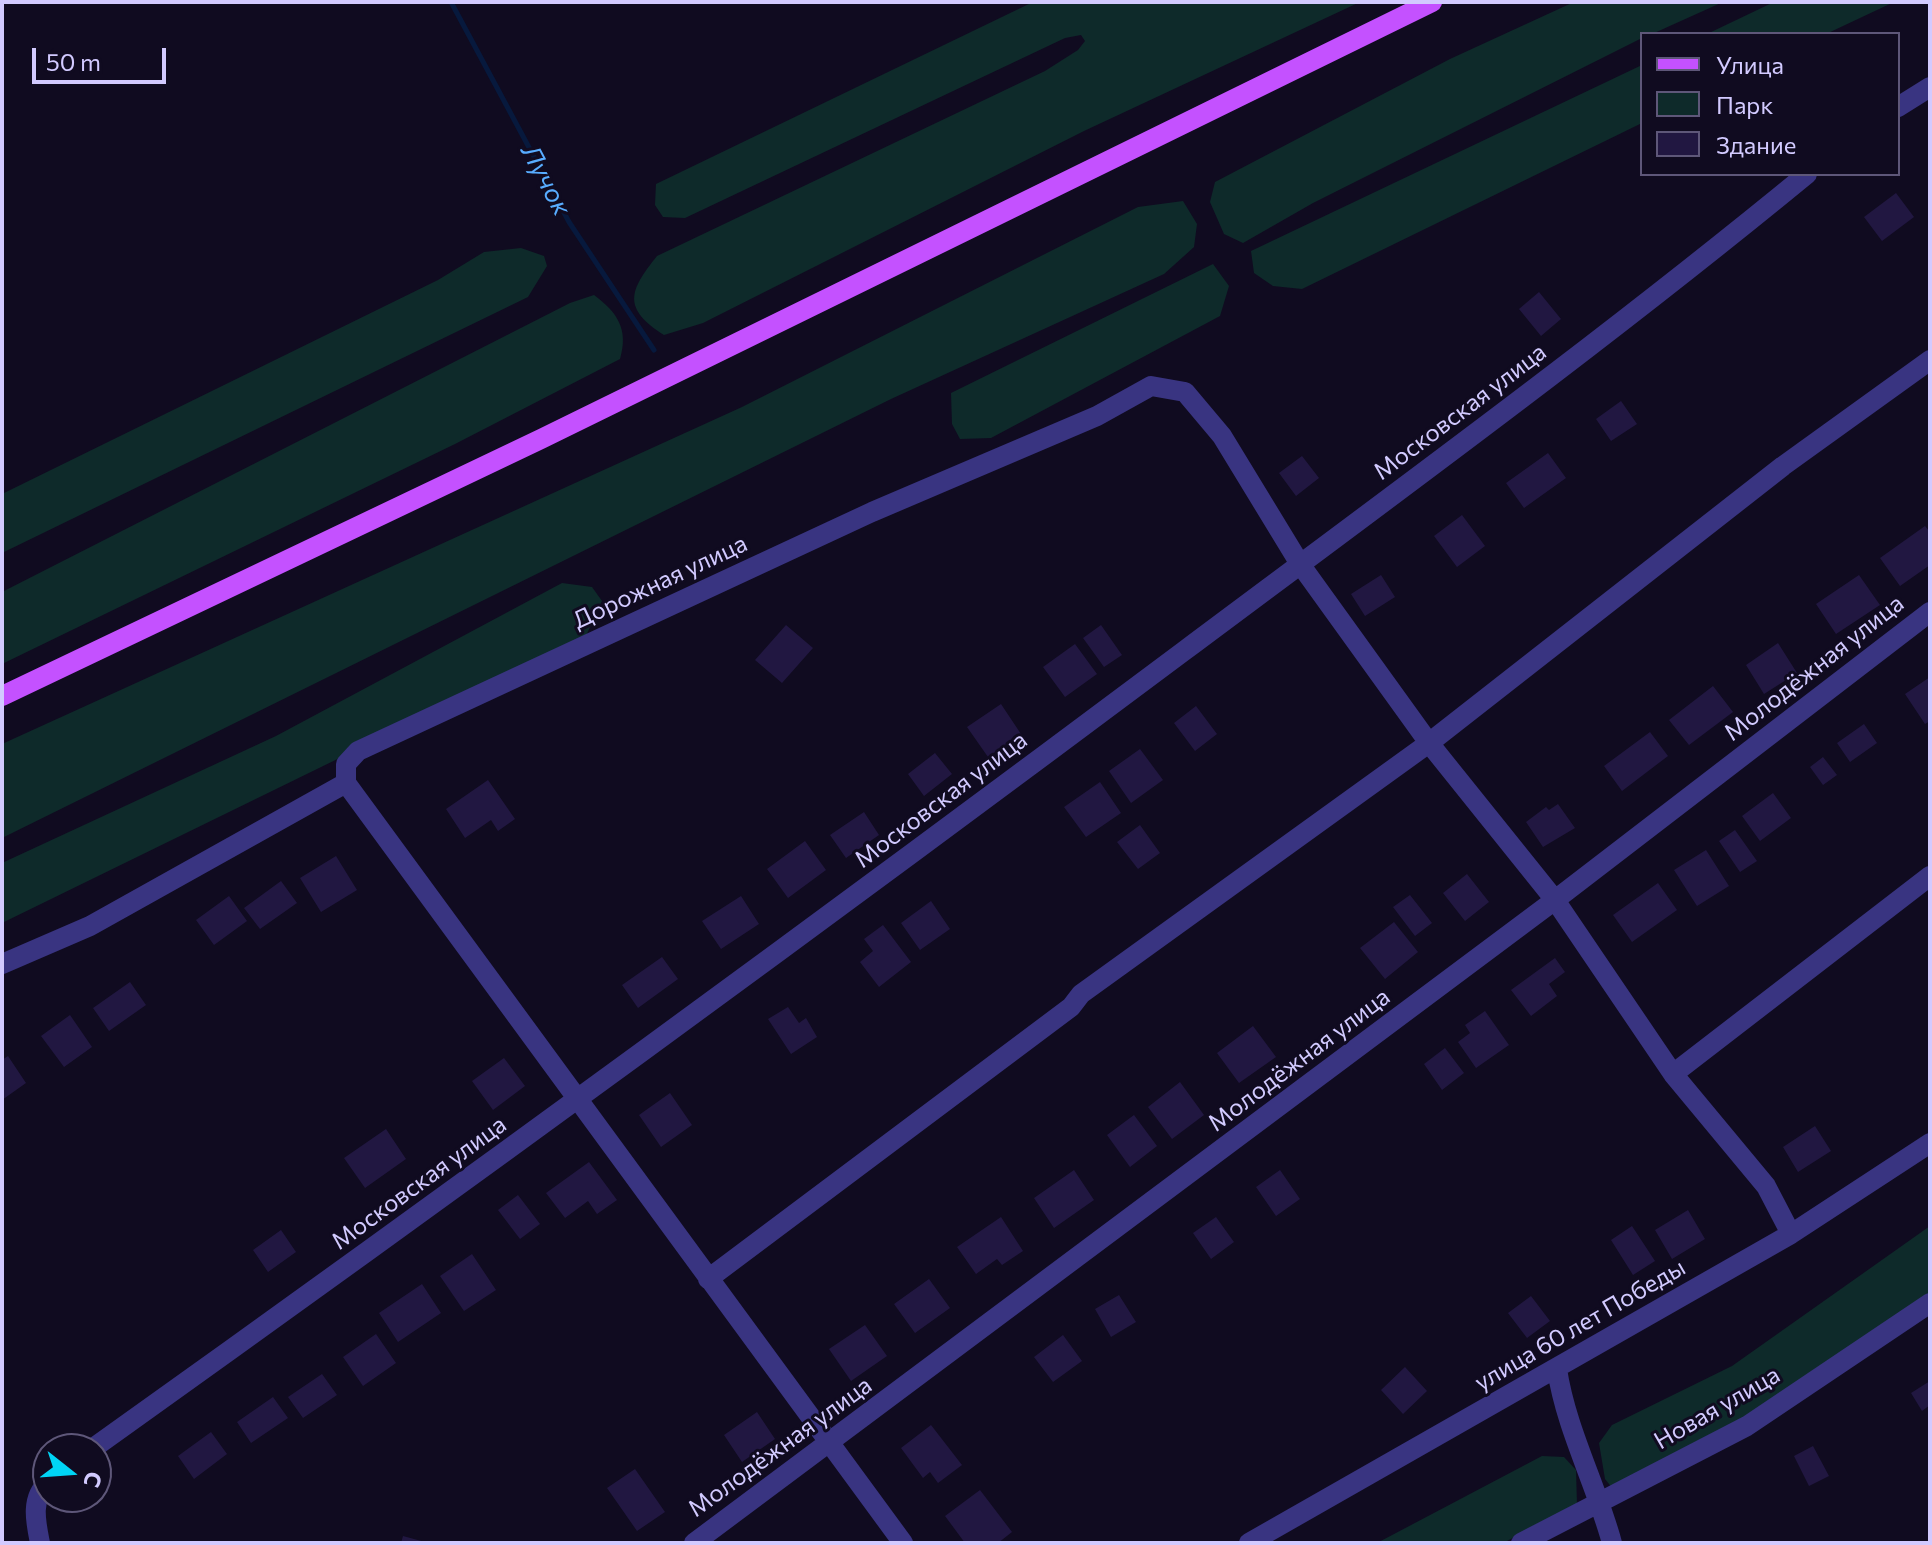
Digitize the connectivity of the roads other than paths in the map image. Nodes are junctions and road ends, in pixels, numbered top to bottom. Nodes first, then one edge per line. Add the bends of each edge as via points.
1 (1432, 2) edge
2 (1930, 87) edge
3 (1900, 106) edge
4 (1805, 176) edge
5 (1930, 360) edge
6 (1300, 564) junction
7 (1930, 612) edge
8 (2, 696) edge
9 (1429, 743) junction
10 (346, 783) junction
11 (1930, 876) edge
12 (1555, 900) junction
13 (2, 964) edge
14 (1673, 1074) junction
15 (578, 1100) junction
16 (1930, 1143) edge
17 (1791, 1234) junction
18 (708, 1279) junction
19 (1930, 1303) edge
20 (1557, 1369) junction
21 (112, 1435) edge
22 (828, 1444) junction
23 (1601, 1503) junction
24 (35, 1513) edge
25 (40, 1543) edge
26 (694, 1543) edge
27 (903, 1543) edge
28 (1249, 1543) edge
29 (1521, 1543) edge
30 (1612, 1543) edge

1 - 8 main road via 541,439
2 - 3 street
4 - 6 street, Московская улица via 1658,295
5 - 9 street via 1783,466
6 - 9 street, Дорожная улица
6 - 10 street, Дорожная улица via 1222,436 1185,392 1151,386 1097,416 872,512 358,751 346,764
6 - 15 street, Московская улица
7 - 12 street, Молодёжная улица
9 - 12 street, Дорожная улица
9 - 18 street via 1081,994 1071,1007
10 - 13 street via 90,926
10 - 15 street
11 - 14 street
12 - 14 street, Дорожная улица
12 - 22 street, Молодёжная улица
14 - 17 street, Дорожная улица via 1766,1186
15 - 18 street
15 - 21 street, Московская улица
16 - 17 street, улица 60 лет Победы
17 - 20 street, улица 60 лет Победы
18 - 22 street
19 - 23 street, Новая улица via 1747,1426
20 - 23 street via 1562,1400
20 - 28 street, улица 60 лет Победы
22 - 26 street, Молодёжная улица
22 - 27 street
23 - 29 street, Новая улица
23 - 30 street
24 - 25 street

